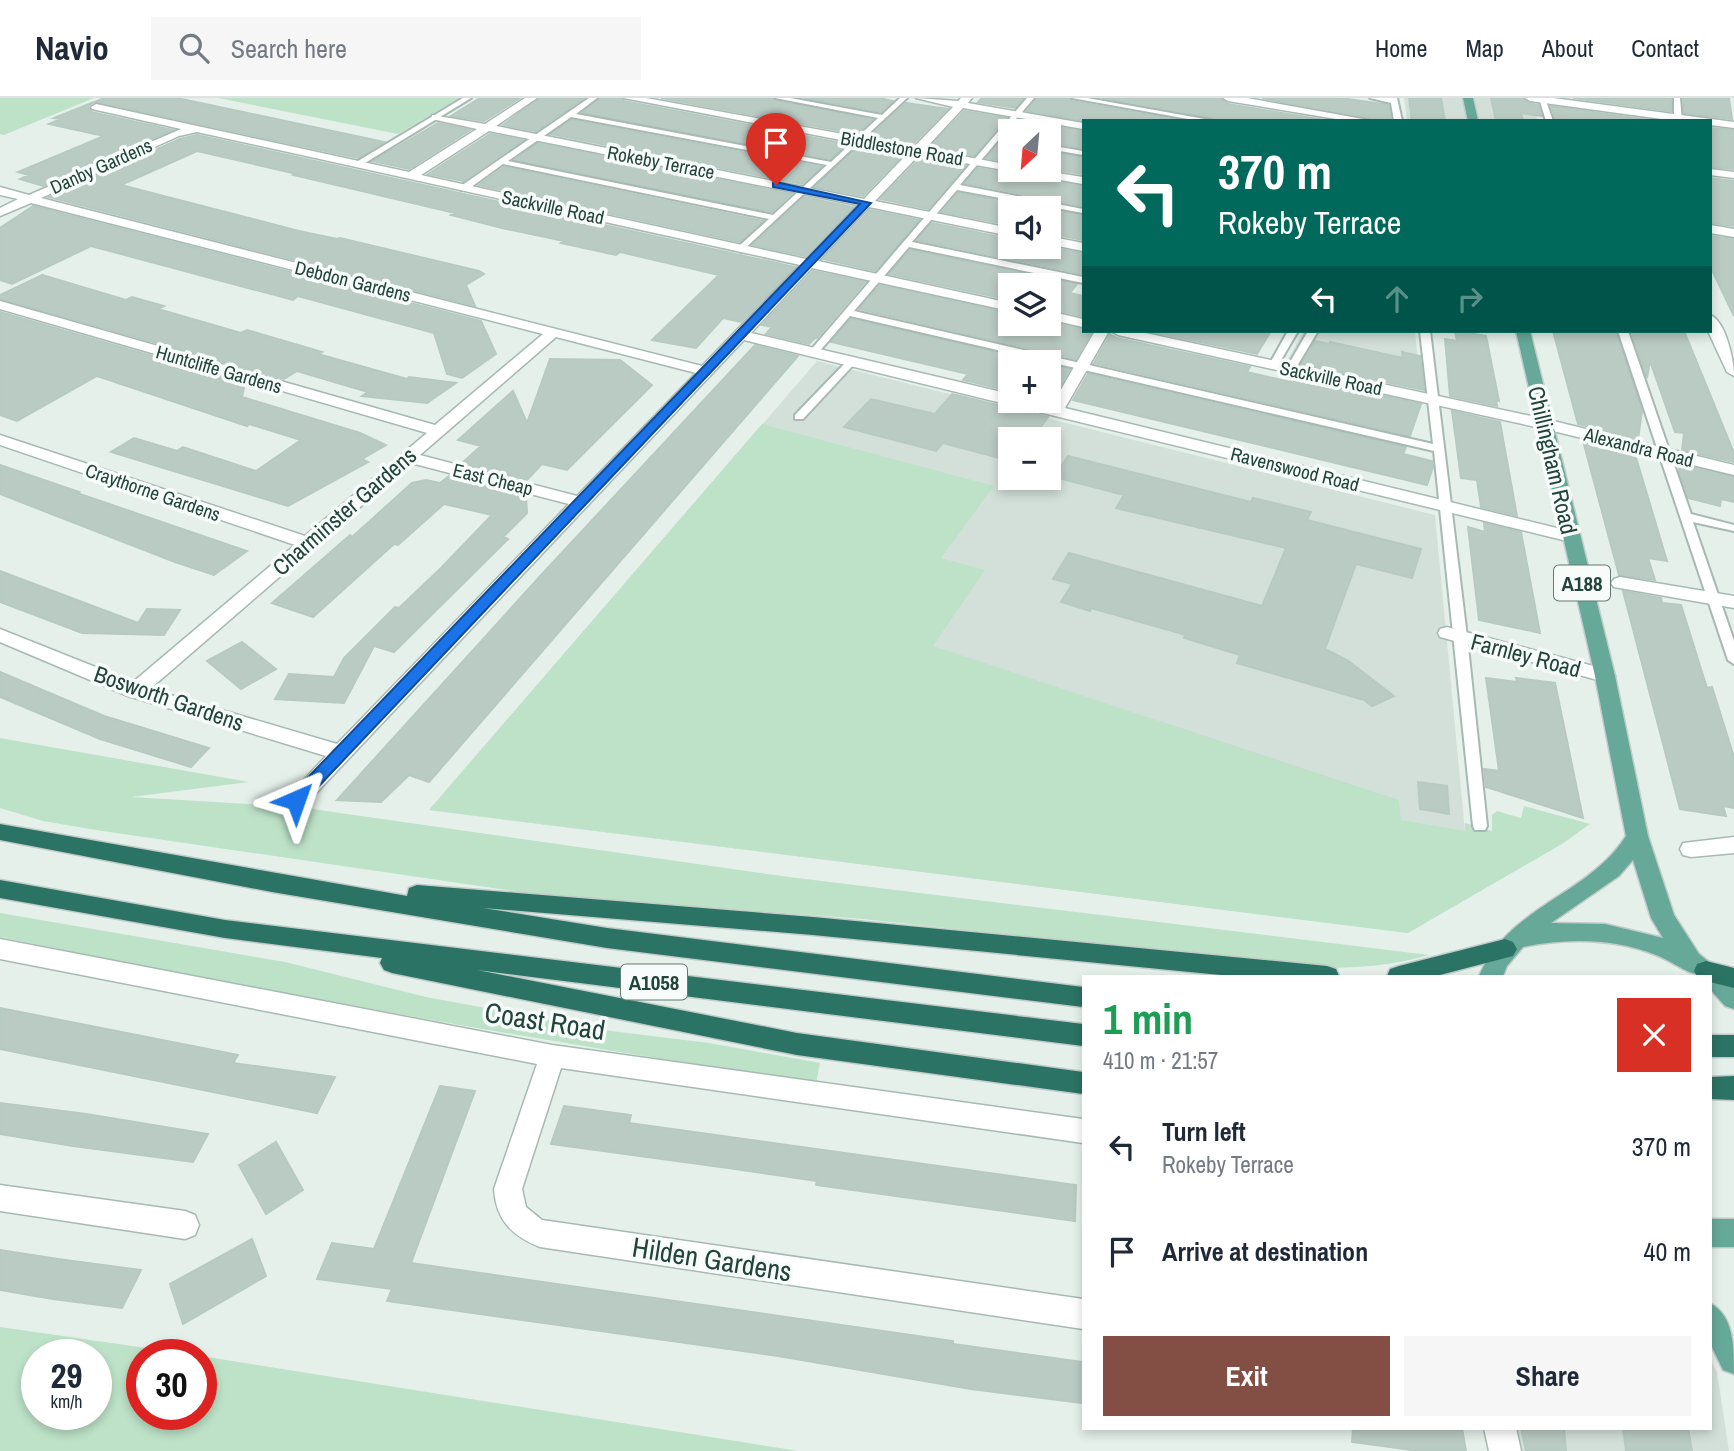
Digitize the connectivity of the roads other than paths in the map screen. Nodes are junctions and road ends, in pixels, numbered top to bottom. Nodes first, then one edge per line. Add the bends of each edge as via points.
1 (468, 98) edge
2 (532, 98) edge
3 (594, 98) edge
4 (629, 98) edge
5 (778, 98) edge
6 (904, 98) edge
7 (921, 98) edge
8 (1031, 98) edge
9 (1075, 98) edge
10 (1228, 98) edge
11 (1373, 98) edge
12 (1468, 98) edge
13 (1530, 98) edge
14 (1677, 98) edge
15 (1543, 99) edge
16 (1394, 100) edge
17 (963, 101) edge
18 (96, 107) dead end
19 (1017, 114) junction
20 (570, 115) junction
21 (436, 117) junction
22 (883, 117) junction
23 (1013, 119) edge
24 (1201, 119) edge
25 (1357, 119) edge
26 (1398, 119) edge
27 (1473, 119) edge
28 (1549, 119) edge
29 (1678, 119) edge
30 (1712, 122) edge
31 (1734, 125) edge
32 (1082, 126) edge
33 (488, 127) junction
34 (205, 130) junction
35 (538, 137) junction
36 (998, 137) edge
37 (858, 140) junction
38 (1061, 149) edge
39 (916, 151) junction
40 (1082, 153) edge
41 (502, 162) junction
42 (977, 162) junction
43 (357, 164) junction
44 (831, 164) junction
45 (998, 166) edge
46 (1712, 172) edge
47 (1734, 175) edge
48 (411, 176) junction
49 (1061, 177) edge
50 (1082, 181) edge
51 (956, 187) junction
52 (464, 188) junction
53 (803, 190) junction
54 (0, 191) edge
55 (28, 198) junction
56 (867, 203) junction
57 (1082, 211) edge
58 (0, 212) edge
59 (932, 216) junction
60 (772, 217) junction
61 (1712, 229) edge
62 (998, 230) edge
63 (1734, 233) edge
64 (1061, 243) edge
65 (908, 244) junction
66 (1082, 247) edge
67 (741, 248) junction
68 (810, 264) junction
69 (878, 278) junction
70 (1082, 280) edge
71 (998, 304) edge
72 (0, 305) edge
73 (849, 313) junction
74 (1061, 319) edge
75 (1082, 323) edge
76 (1712, 323) edge
77 (554, 332) junction
78 (1100, 333) edge
79 (1127, 333) edge
80 (1292, 333) edge
81 (1312, 333) edge
82 (1424, 333) edge
83 (1519, 333) edge
84 (1624, 333) edge
85 (739, 334) junction
86 (816, 351) junction
87 (853, 360) junction
88 (1274, 365) junction
89 (1081, 366) junction
90 (1291, 369) junction
91 (705, 371) junction
92 (1734, 372) edge
93 (998, 396) edge
94 (1433, 400) junction
95 (1061, 401) edge
96 (1061, 411) edge
97 (799, 417) dead end
98 (1545, 424) junction
99 (438, 431) junction
100 (0, 440) edge
101 (1439, 449) junction
102 (1666, 453) junction
103 (407, 457) junction
104 (1734, 470) edge
105 (579, 501) junction
106 (1446, 506) junction
107 (1687, 517) junction
108 (1734, 528) edge
109 (1572, 537) junction
110 (307, 543) junction
111 (1620, 583) dead end
112 (1713, 598) junction
113 (1734, 602) edge
114 (0, 635) edge
115 (1454, 635) junction
116 (1734, 660) edge
117 (1605, 676) junction
118 (135, 691) junction
119 (341, 753) junction
120 (296, 800) dead end
121 (1480, 826) dead end
122 (0, 832) edge
123 (1637, 836) junction
124 (1734, 845) edge
125 (1691, 849) dead end
126 (272, 883) junction
127 (0, 890) edge
128 (225, 929) junction
129 (1511, 944) junction
130 (0, 949) edge
131 (1698, 965) junction
132 (1316, 975) edge
133 (1402, 975) edge
134 (1492, 975) edge
135 (1709, 975) edge
136 (1712, 978) edge
137 (1734, 978) edge
138 (1082, 997) edge
139 (1734, 999) edge
140 (1082, 1035) edge
141 (1712, 1046) edge
142 (1734, 1046) edge
143 (552, 1056) junction
144 (1082, 1083) edge
145 (1712, 1088) edge
146 (1734, 1088) edge
147 (1082, 1131) edge
148 (0, 1198) edge
149 (185, 1225) dead end
150 (1712, 1233) edge
151 (1734, 1233) edge
152 (1082, 1314) edge
153 (1712, 1321) edge
154 (1734, 1359) edge
155 (1500, 1430) edge
156 (1505, 1451) edge

1 - 21 lane
2 - 33 street
3 - 20 lane
4 - 37 street, Biddlestone Road
5 - 22 lane
6 - 22 lane
7 - 17 street
8 - 19 lane
9 - 24 lane
10 - 25 street
11 - 16 lane
12 - 27 main road
13 - 15 street
14 - 29 lane
15 - 28 lane
15 - 29 street
16 - 26 lane
17 - 19 street
17 - 39 street
18 - 34 street, Sackville Road
19 - 23 lane
19 - 32 street
20 - 35 lane
20 - 44 lane
21 - 33 street, Rokeby Terrace
21 - 43 lane
22 - 37 lane
30 - 31 street
33 - 35 street, Rokeby Terrace
33 - 48 street
34 - 43 street, Sackville Road
34 - 55 street, Danby Gardens via 176,133
35 - 41 lane
35 - 53 street, Rokeby Terrace
36 - 42 lane
37 - 39 street, Biddlestone Road
37 - 44 lane
38 - 40 lane
39 - 42 street, Biddlestone Road
39 - 56 street
41 - 52 lane
41 - 60 lane
42 - 45 street, Biddlestone Road
42 - 51 lane
43 - 48 street, Sackville Road
44 - 53 lane
46 - 47 street
48 - 52 street, Sackville Road
49 - 50 street
51 - 57 lane
51 - 59 lane
52 - 67 street, Sackville Road
53 - 56 street, Rokeby Terrace
53 - 60 lane
54 - 55 street, Debdon Gardens
55 - 58 street, Danby Gardens
55 - 77 street, Debdon Gardens
56 - 59 street, Rokeby Terrace
56 - 68 street
59 - 62 street, Rokeby Terrace
59 - 65 lane
60 - 67 lane
61 - 63 street
64 - 66 street
65 - 69 lane
65 - 70 lane
67 - 68 street, Sackville Road
68 - 69 street, Sackville Road
68 - 85 street
69 - 71 street, Sackville Road
69 - 73 lane
72 - 99 street, Huntcliffe Gardens
73 - 86 lane
73 - 89 lane
74 - 75 street
76 - 92 street
77 - 91 street, Debdon Gardens
77 - 99 street, Charminster Gardens
78 - 89 street
79 - 88 street, Sackville Road
80 - 88 lane
81 - 90 lane
82 - 94 lane
83 - 98 main road, Chillingham Road / A188
84 - 102 lane
85 - 86 street
85 - 91 street
86 - 87 street
87 - 93 street
87 - 97 lane
88 - 90 street, Sackville Road
89 - 95 street
89 - 101 lane
90 - 94 street, Sackville Road
91 - 105 street
94 - 98 street, Sackville Road
94 - 101 lane
96 - 106 street, Ravenswood Road
98 - 102 street, Alexandra Road
98 - 109 main road, Chillingham Road / A188
99 - 103 street, Charminster Gardens
100 - 110 street, Craythorne Gardens
101 - 106 lane
102 - 104 street, Alexandra Road
102 - 107 lane
103 - 105 street, East Cheap
103 - 110 street, Charminster Gardens
105 - 119 street
106 - 109 street, Ravenswood Road
106 - 115 lane
107 - 108 lane
107 - 112 lane
109 - 117 main road, Chillingham Road / A188
110 - 118 street, Charminster Gardens
111 - 112 street
112 - 113 street
112 - 116 lane
114 - 118 street, Bosworth Gardens
115 - 117 street, Farnley Road
115 - 121 lane
117 - 123 main road, Chillingham Road / A188
118 - 119 street, Bosworth Gardens
119 - 120 street
122 - 126 highway, A1058
123 - 129 main road via 1612,869
123 - 131 main road, Chillingham Road / A188 via 1663,919
124 - 125 street
126 - 132 highway via 827,927
126 - 138 highway, A1058 via 607,938
127 - 128 highway, Coast Road / A1058
128 - 140 highway, Coast Road / A1058
128 - 144 highway via 797,1044
129 - 131 main road via 1545,931 1580,929 1619,935
129 - 133 highway
129 - 134 main road
130 - 143 street, Coast Road
131 - 135 main road
131 - 137 highway
136 - 139 main road
141 - 142 highway
143 - 147 street, Coast Road
143 - 152 street, Hilden Gardens via 508,1189 511,1212 527,1227 540,1233
145 - 146 highway
148 - 149 street
150 - 151 main road
153 - 154 main road
155 - 156 street

